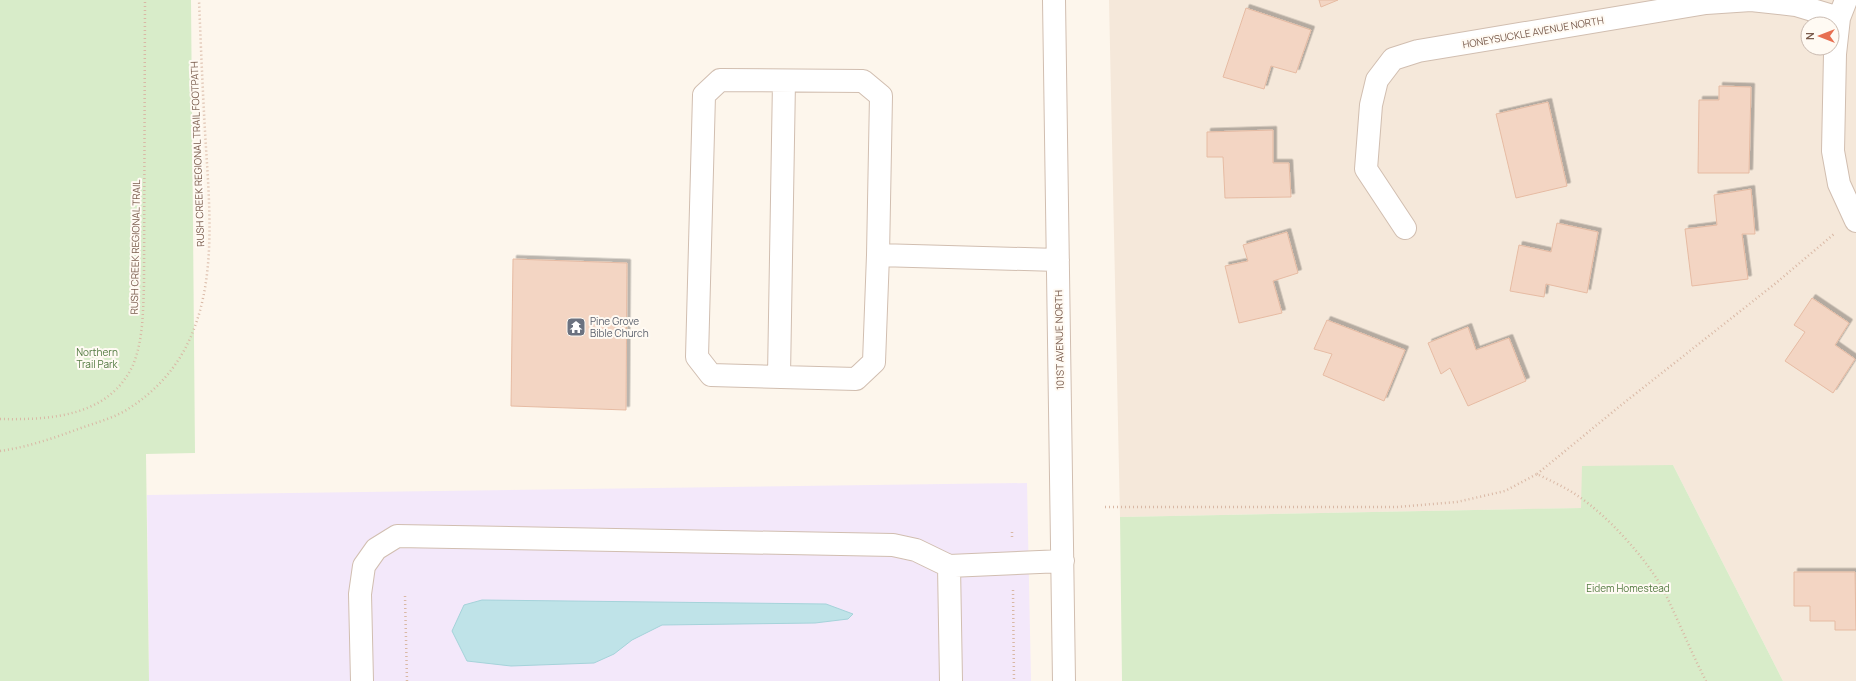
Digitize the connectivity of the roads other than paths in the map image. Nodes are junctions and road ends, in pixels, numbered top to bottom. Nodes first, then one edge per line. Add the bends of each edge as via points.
1 (1054, 0) edge
2 (1842, 9) edge
3 (784, 80) junction
4 (1855, 221) edge
5 (1405, 228) dead end
6 (878, 255) junction
7 (1058, 260) junction
8 (779, 376) junction
9 (1063, 561) junction
10 (949, 566) junction
11 (362, 681) edge
12 (951, 681) edge
13 (1064, 681) edge

1 - 7 street, 101ST AVENUE NORTH
2 - 4 street via 1835,54 1833,151 1839,184
2 - 5 street, HONEYSUCKLE AVENUE NORTH via 1751,0 1706,3 1418,52 1393,59 1376,80 1371,105 1366,169
3 - 6 street via 863,81 881,96
3 - 8 street
3 - 8 street via 720,80 704,95 697,357 711,375
6 - 7 street
6 - 8 street via 874,362 856,379
7 - 9 street, 101ST AVENUE NORTH
9 - 10 street
9 - 13 street, 101ST AVENUE NORTH
10 - 11 street via 916,550 893,545 397,536 376,549 364,566 360,594
10 - 12 street

